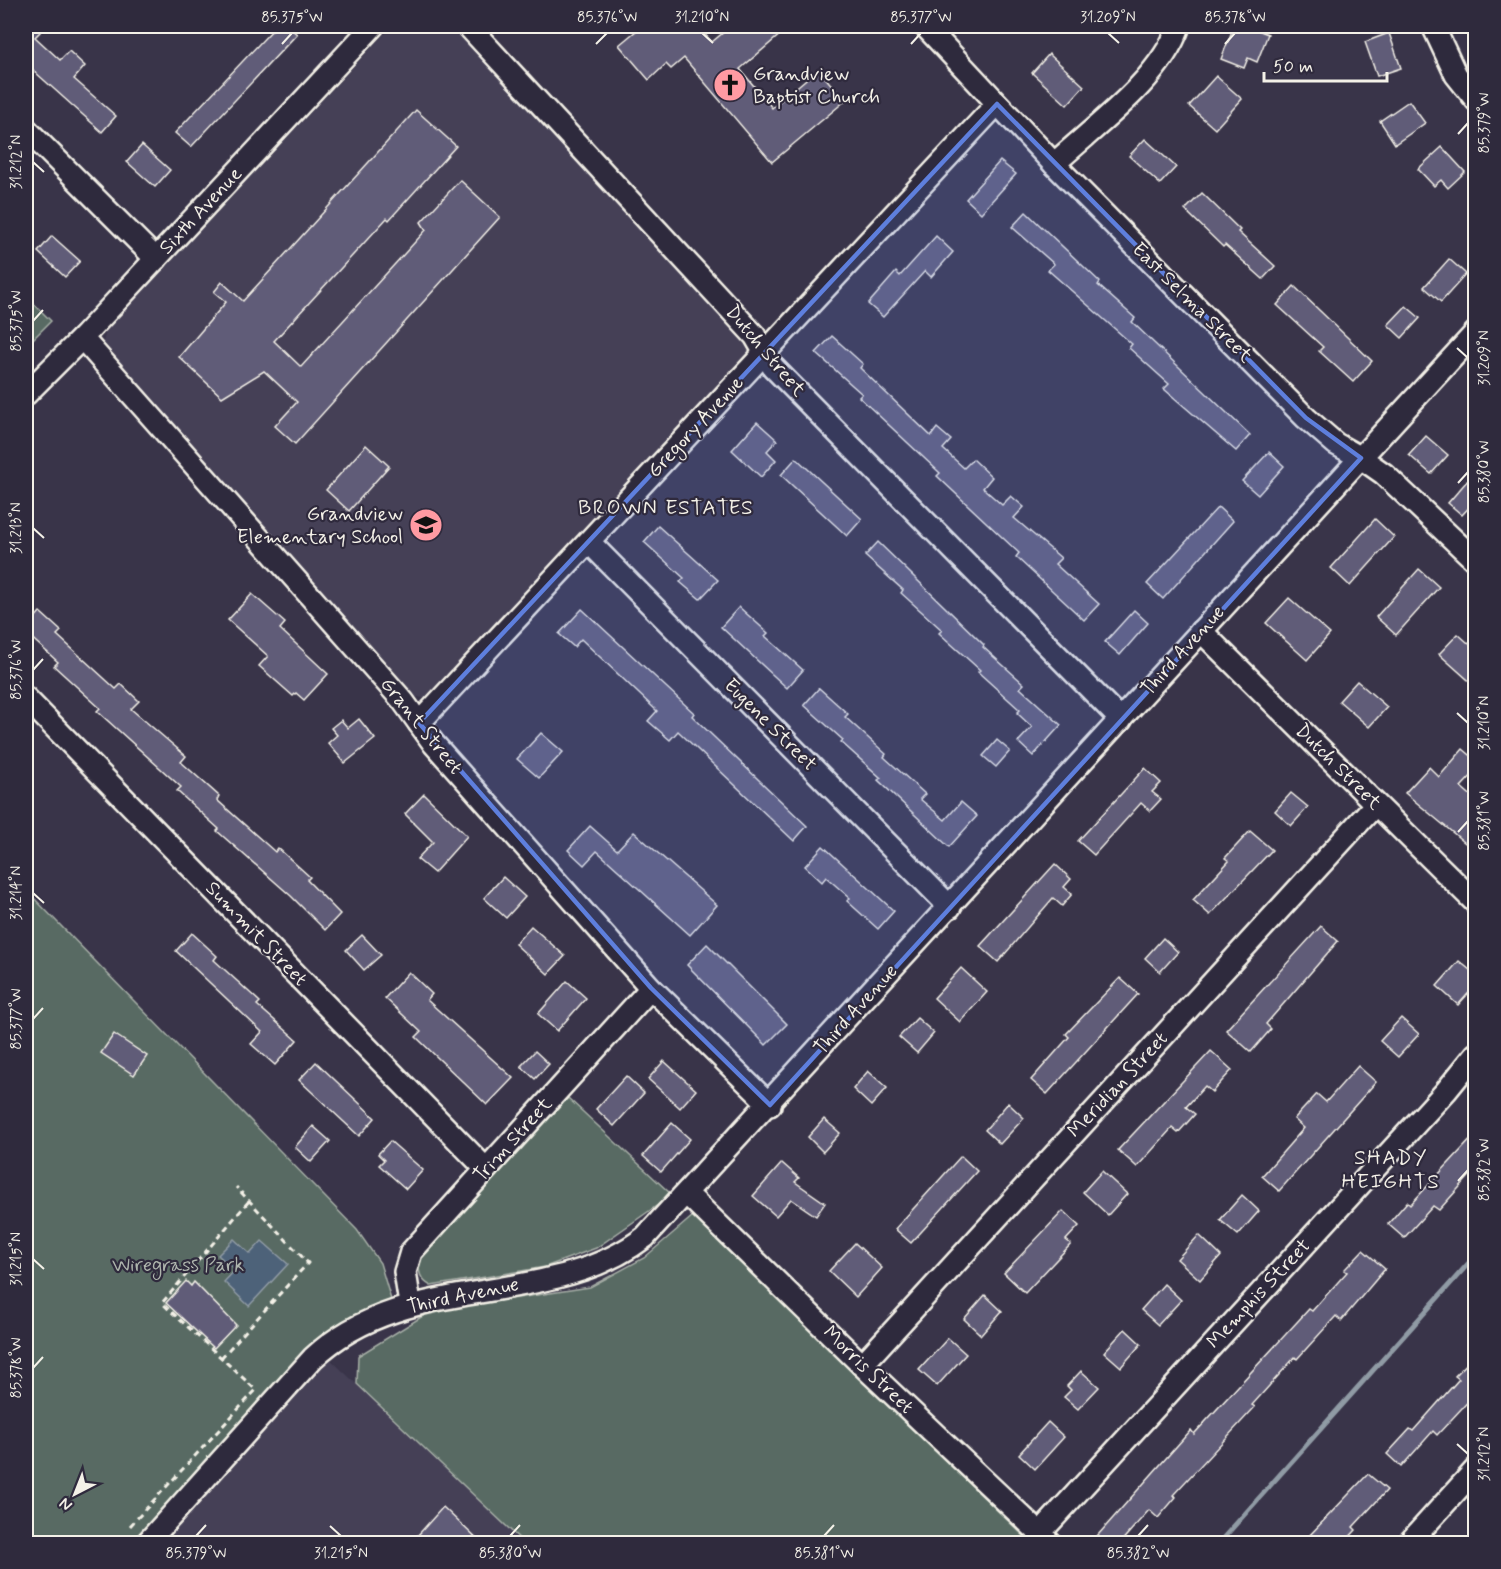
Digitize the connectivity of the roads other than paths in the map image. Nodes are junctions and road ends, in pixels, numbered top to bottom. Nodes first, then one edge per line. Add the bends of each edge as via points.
1 (373, 26) edge
2 (468, 26) edge
3 (925, 26) edge
4 (1179, 26) edge
5 (1433, 26) edge
6 (1476, 100) edge
7 (997, 105) junction
8 (26, 129) edge
9 (1054, 164) junction
10 (156, 259) junction
11 (1476, 332) edge
12 (82, 338) junction
13 (765, 353) junction
14 (26, 393) edge
15 (1362, 458) junction
16 (589, 542) junction
17 (1476, 561) edge
18 (1201, 631) junction
19 (26, 698) edge
20 (1121, 720) junction
21 (419, 723) junction
22 (1376, 805) junction
23 (1476, 903) edge
24 (950, 907) junction
25 (651, 988) junction
26 (1476, 1054) edge
27 (770, 1104) junction
28 (486, 1169) junction
29 (687, 1194) junction
30 (410, 1304) junction
31 (862, 1365) junction
32 (1476, 1469) edge
33 (1046, 1538) edge
34 (146, 1544) edge
35 (1408, 1544) edge

1 - 10 street, Sixth Avenue
2 - 13 street, Dutch Street via 755,336
3 - 7 street, East Selma Street
4 - 9 street via 1156,68
5 - 6 street via 1456,75
7 - 9 street, East Selma Street
7 - 13 street, Gregory Avenue
8 - 10 street
9 - 15 street, East Selma Street via 1306,418 1336,444
10 - 12 street, Sixth Avenue
11 - 15 street, Third Avenue
12 - 14 street, Sixth Avenue
12 - 21 street, Grant Street
13 - 16 street, Gregory Avenue
13 - 20 street, Dutch Street via 773,367
15 - 17 street, East Selma Street via 1413,500
15 - 18 street, Third Avenue
16 - 21 street, Gregory Avenue
16 - 24 street, Eugene Street
18 - 20 street, Third Avenue
18 - 22 street, Dutch Street
19 - 28 street, Summit Street
20 - 24 street, Third Avenue
21 - 25 street, Grant Street
22 - 23 street, Dutch Street
22 - 31 street, Meridian Street
24 - 27 street, Third Avenue
25 - 27 street, Grant Street
25 - 28 street, Trim Street
26 - 33 street, Memphis Street
27 - 29 street, Third Avenue
28 - 30 street, Trim Street via 411,1252 405,1272
29 - 30 street, Third Avenue via 645,1238 612,1260 562,1276
29 - 31 street, Morris Street
30 - 34 street, Third Avenue via 355,1329 320,1352
31 - 33 street, Morris Street
32 - 35 street

